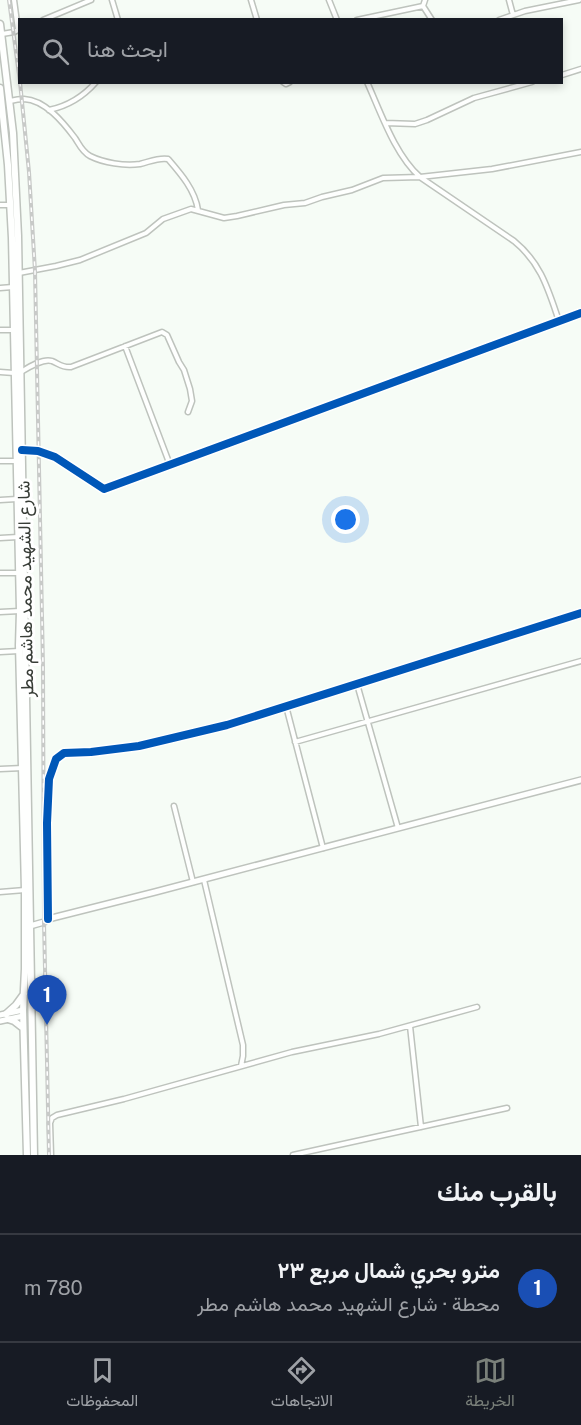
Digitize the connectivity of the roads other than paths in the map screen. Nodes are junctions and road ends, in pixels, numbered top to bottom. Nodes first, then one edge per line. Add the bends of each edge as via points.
1 (14, 0) edge
2 (91, 0) edge
3 (112, 0) edge
4 (251, 0) edge
5 (329, 0) edge
6 (425, 0) edge
7 (509, 0) edge
8 (579, 0) edge
9 (423, 6) junction
10 (513, 15) junction
11 (48, 18) edge
12 (117, 18) edge
13 (256, 18) edge
14 (336, 18) edge
15 (366, 18) edge
16 (431, 18) edge
17 (505, 18) edge
18 (0, 24) edge
19 (18, 24) edge
20 (18, 31) edge
21 (1, 35) edge
22 (581, 69) edge
23 (563, 74) edge
24 (94, 84) edge
25 (368, 84) edge
26 (525, 84) edge
27 (0, 88) edge
28 (9, 101) junction
29 (48, 110) junction
30 (384, 122) junction
31 (2, 126) edge
32 (581, 152) edge
33 (420, 177) junction
34 (0, 205) edge
35 (10, 205) junction
36 (198, 210) junction
37 (19, 273) junction
38 (13, 287) junction
39 (0, 288) edge
40 (581, 313) edge
41 (559, 321) junction
42 (0, 330) edge
43 (13, 330) junction
44 (125, 346) junction
45 (0, 372) edge
46 (17, 373) junction
47 (188, 412) dead end
48 (22, 450) junction
49 (0, 461) edge
50 (16, 461) junction
51 (170, 465) junction
52 (20, 499) junction
53 (0, 500) edge
54 (18, 537) junction
55 (0, 538) edge
56 (0, 573) edge
57 (19, 573) junction
58 (20, 611) junction
59 (0, 612) edge
60 (581, 613) edge
61 (19, 651) junction
62 (0, 652) edge
63 (581, 661) edge
64 (357, 684) junction
65 (286, 706) junction
66 (368, 721) junction
67 (295, 742) junction
68 (23, 768) junction
69 (0, 769) edge
70 (581, 780) edge
71 (174, 806) dead end
72 (398, 828) junction
73 (324, 848) junction
74 (204, 880) junction
75 (194, 882) junction
76 (25, 890) junction
77 (0, 892) edge
78 (48, 919) junction
79 (30, 926) junction
80 (24, 993) junction
81 (477, 1007) dead end
82 (23, 1013) junction
83 (5, 1016) edge
84 (0, 1021) edge
85 (410, 1026) junction
86 (23, 1028) junction
87 (241, 1067) junction
88 (507, 1108) dead end
89 (421, 1127) junction
90 (27, 1155) edge
91 (34, 1155) edge
92 (51, 1155) edge
93 (293, 1155) edge

1 - 19 street
2 - 11 street
3 - 12 street
4 - 13 street
5 - 14 street
6 - 9 street
7 - 10 street
8 - 10 street
9 - 15 street
9 - 16 street
10 - 17 street
18 - 21 main road, شارع الشهيد محمد هاشم مطر
20 - 21 street
21 - 28 main road, شارع الشهيد محمد هاشم مطر
22 - 23 street
24 - 29 street via 74,101
25 - 30 street
26 - 30 street via 474,98 415,124
27 - 31 main road, شارع الشهيد محمد هاشم مطر
28 - 29 street via 24,99
28 - 37 main road, شارع الشهيد محمد هاشم مطر
29 - 36 street via 91,157 133,164 168,159 189,185
30 - 33 street via 405,160
31 - 35 main road, شارع الشهيد محمد هاشم مطر
32 - 33 street via 492,169
33 - 36 street via 383,178 305,203 224,218
33 - 41 street via 524,250 541,273
34 - 35 street
35 - 38 main road, شارع الشهيد محمد هاشم مطر
36 - 37 street via 177,213 146,233 80,260
37 - 46 main road, شارع الشهيد محمد هاشم مطر
38 - 39 street
38 - 43 main road, شارع الشهيد محمد هاشم مطر
40 - 41 street
41 - 51 street
42 - 43 street
43 - 46 main road, شارع الشهيد محمد هاشم مطر
44 - 46 street via 70,368 49,360
44 - 47 street via 162,332 167,335 190,389
44 - 51 street
45 - 46 street
46 - 48 main road, شارع الشهيد محمد هاشم مطر
46 - 50 main road, شارع الشهيد محمد هاشم مطر
48 - 51 street via 55,457 104,489
48 - 52 main road, شارع الشهيد محمد هاشم مطر
49 - 50 street
50 - 52 main road, شارع الشهيد محمد هاشم مطر
52 - 53 street
52 - 54 main road, شارع الشهيد محمد هاشم مطر
52 - 79 main road, شارع الشهيد محمد هاشم مطر
54 - 55 street
54 - 57 main road, شارع الشهيد محمد هاشم مطر
56 - 57 street
57 - 58 main road, شارع الشهيد محمد هاشم مطر
58 - 59 street
58 - 61 main road, شارع الشهيد محمد هاشم مطر
60 - 64 street
61 - 62 street
61 - 68 main road, شارع الشهيد محمد هاشم مطر
63 - 66 street
64 - 65 street
64 - 66 street
65 - 67 street
65 - 78 street via 151,744 64,753 56,759 49,779
66 - 67 street
66 - 72 street
67 - 73 street
68 - 69 street
68 - 76 main road, شارع الشهيد محمد هاشم مطر
70 - 72 street
71 - 75 street
72 - 73 street
73 - 74 street
74 - 75 street
74 - 87 street via 243,1046
75 - 78 street
76 - 77 street
76 - 80 main road, شارع الشهيد محمد هاشم مطر
78 - 79 street
79 - 91 main road, شارع الشهيد محمد هاشم مطر
80 - 82 main road, شارع الشهيد محمد هاشم مطر
80 - 83 main road
81 - 85 street
82 - 83 street
82 - 86 main road, شارع الشهيد محمد هاشم مطر
83 - 84 street
83 - 86 main road
85 - 87 street
85 - 89 street
86 - 90 main road, شارع الشهيد محمد هاشم مطر
87 - 92 street via 57,1115 50,1123
88 - 89 street
89 - 93 street

